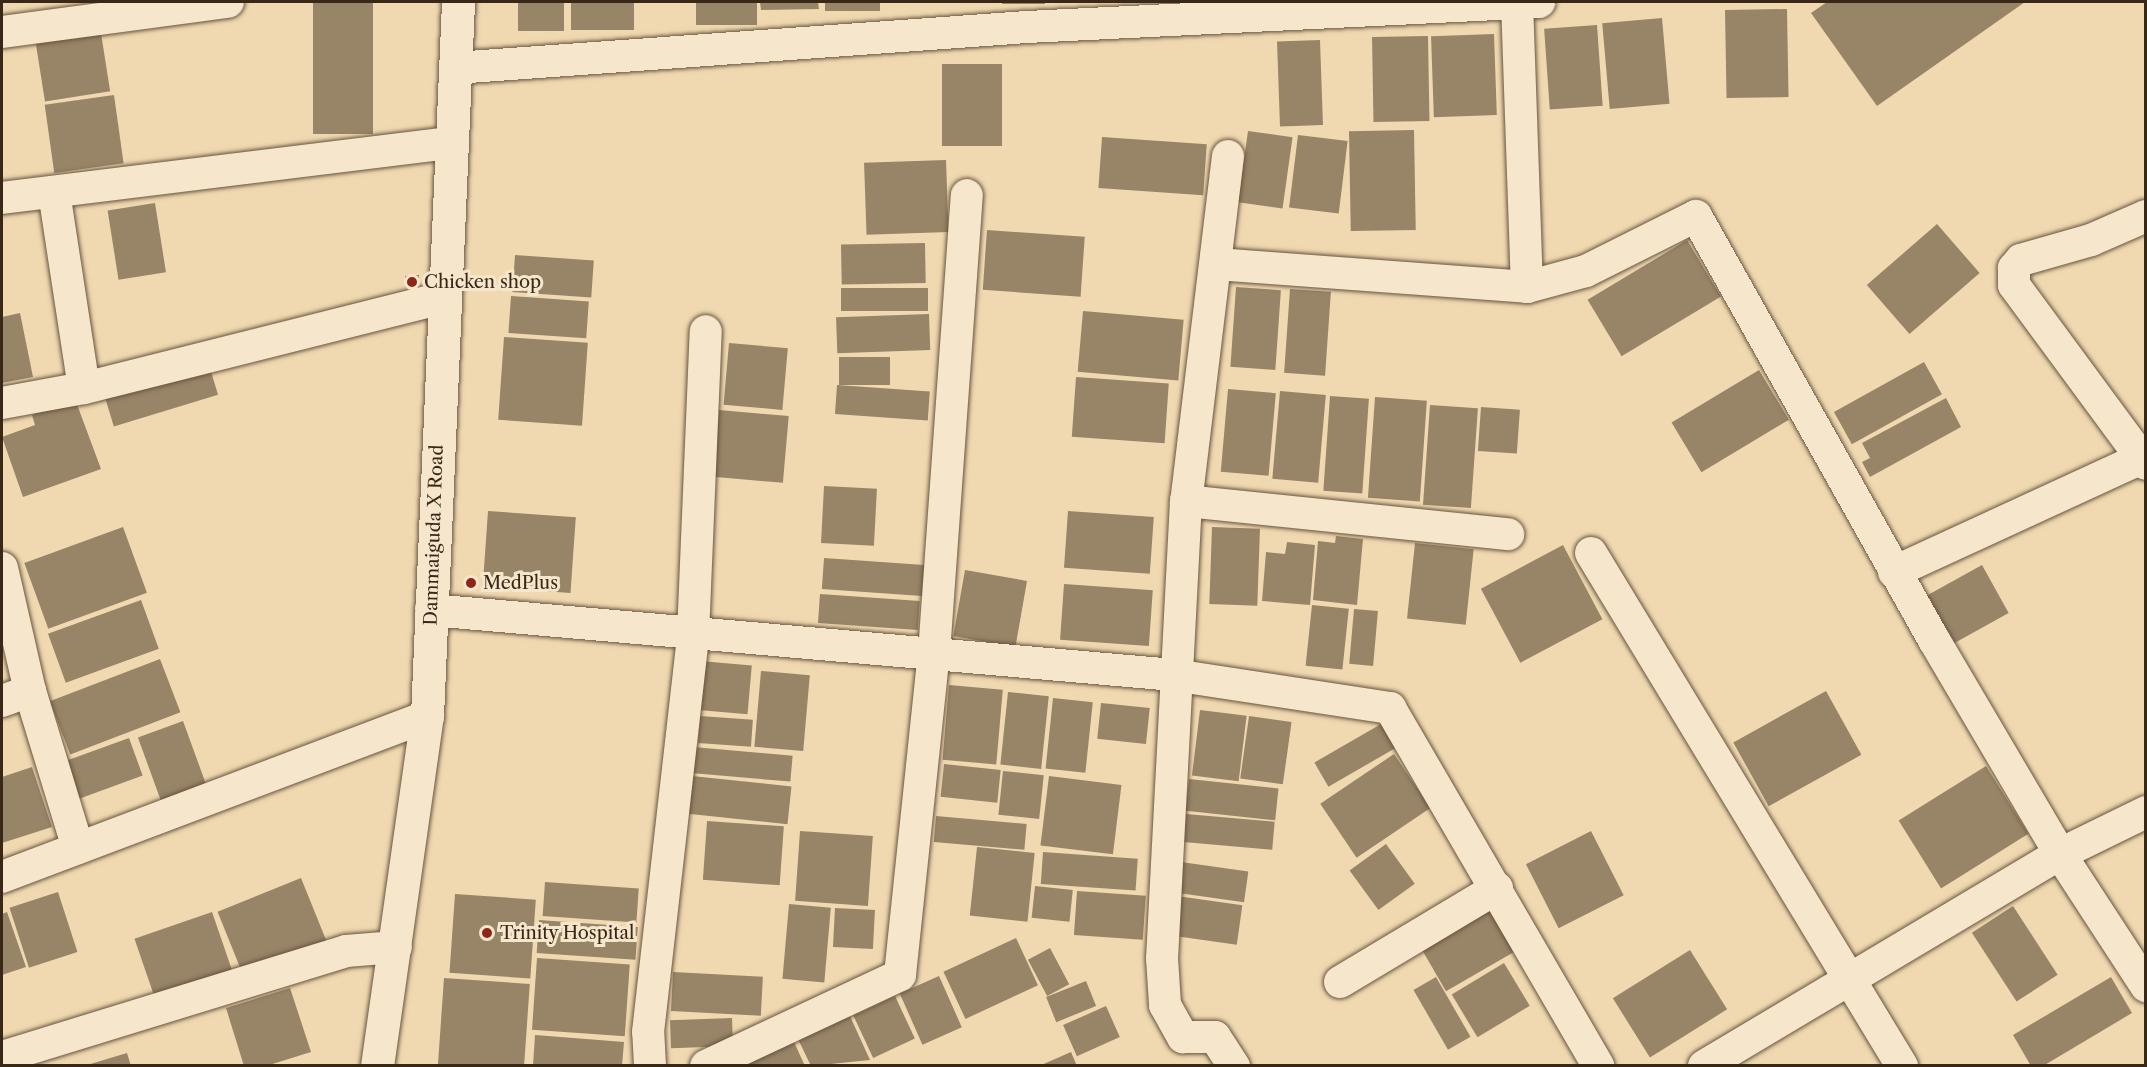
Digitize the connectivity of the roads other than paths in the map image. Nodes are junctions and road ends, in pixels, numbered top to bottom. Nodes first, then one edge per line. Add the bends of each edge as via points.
1 (228, 2) edge
2 (458, 2) edge
3 (1524, 2) edge
4 (2, 32) edge
5 (454, 68) junction
6 (451, 143) junction
7 (1228, 156) dead end
8 (54, 192) junction
9 (967, 195) dead end
10 (2, 198) edge
11 (2145, 216) edge
12 (1216, 264) junction
13 (1527, 287) junction
14 (443, 298) junction
15 (706, 331) dead end
16 (84, 388) junction
17 (2, 403) edge
18 (2144, 461) edge
19 (1186, 501) junction
20 (1508, 534) dead end
21 (1591, 553) dead end
22 (1894, 572) junction
23 (4, 588) edge
24 (431, 610) junction
25 (693, 635) junction
26 (934, 652) junction
27 (1174, 675) junction
28 (16, 696) edge
29 (427, 716) junction
30 (2145, 812) edge
31 (78, 848) junction
32 (2060, 854) junction
33 (2, 877) edge
34 (1497, 888) junction
35 (396, 947) junction
36 (1340, 982) dead end
37 (1852, 982) junction
38 (2145, 986) edge
39 (2, 1057) edge
40 (377, 1065) edge
41 (650, 1065) edge
42 (706, 1065) edge
43 (1234, 1065) edge
44 (1598, 1065) edge
45 (1704, 1065) edge
46 (1902, 1065) edge

1 - 4 street
2 - 5 street, Dammaiguda X Road
3 - 5 street via 1027,27
3 - 13 street
5 - 6 street, Dammaiguda X Road
6 - 8 street
6 - 14 street, Dammaiguda X Road
7 - 12 street
8 - 10 street
8 - 16 street
9 - 26 street
11 - 18 street via 2091,240 2021,260 2014,268 2014,285
12 - 13 street
12 - 19 street
13 - 22 street via 1586,272 1696,216
14 - 16 street
14 - 24 street, Dammaiguda X Road
15 - 25 street
16 - 17 street
18 - 22 street
19 - 20 street
19 - 27 street
21 - 37 street
22 - 32 street
23 - 28 street
24 - 25 street
24 - 29 street, Dammaiguda X Road
25 - 26 street
25 - 41 street via 648,1032
26 - 27 street
26 - 42 street via 900,975
27 - 34 street via 1390,708
27 - 43 street via 1162,958 1165,1005 1183,1037 1215,1037
28 - 31 street
29 - 31 street
29 - 35 street, Dammaiguda X Road
30 - 32 street
31 - 33 street
32 - 37 street
32 - 38 street
34 - 36 street
34 - 44 street
35 - 39 street via 346,951
35 - 40 street, Dammaiguda X Road
37 - 45 street
37 - 46 street

